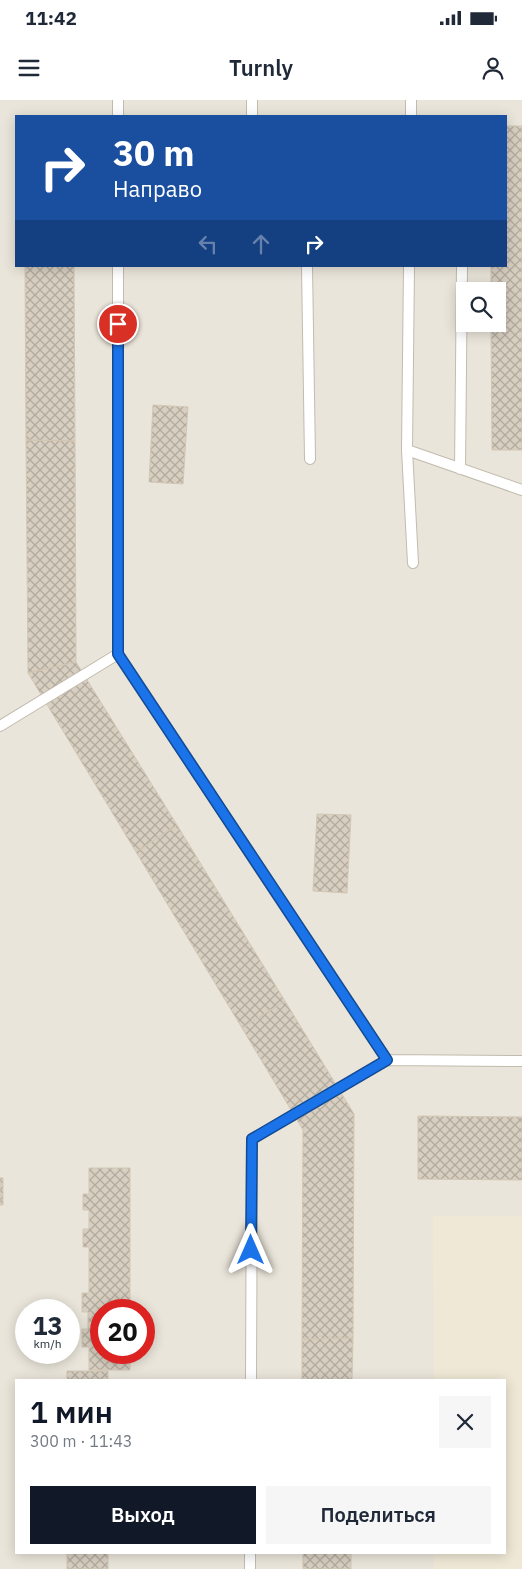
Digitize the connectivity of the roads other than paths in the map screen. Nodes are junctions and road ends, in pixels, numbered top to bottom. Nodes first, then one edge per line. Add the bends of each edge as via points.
1 (118, 100) edge
2 (252, 100) edge
3 (411, 100) edge
4 (118, 115) edge
5 (252, 115) edge
6 (411, 115) edge
7 (118, 267) edge
8 (307, 267) edge
9 (409, 267) edge
10 (462, 267) edge
11 (407, 450) junction
12 (310, 459) dead end
13 (460, 469) junction
14 (522, 490) edge
15 (413, 563) dead end
16 (118, 654) junction
17 (0, 726) edge
18 (387, 1060) junction
19 (522, 1061) edge
20 (251, 1379) edge
21 (250, 1554) edge
22 (250, 1569) edge

1 - 4 lane
2 - 5 lane
3 - 6 lane
7 - 16 lane
8 - 12 lane
9 - 11 lane
10 - 13 lane
11 - 13 lane
11 - 15 lane
13 - 14 lane
16 - 17 lane
16 - 18 lane
18 - 19 lane
18 - 20 lane via 252,1139
21 - 22 lane

